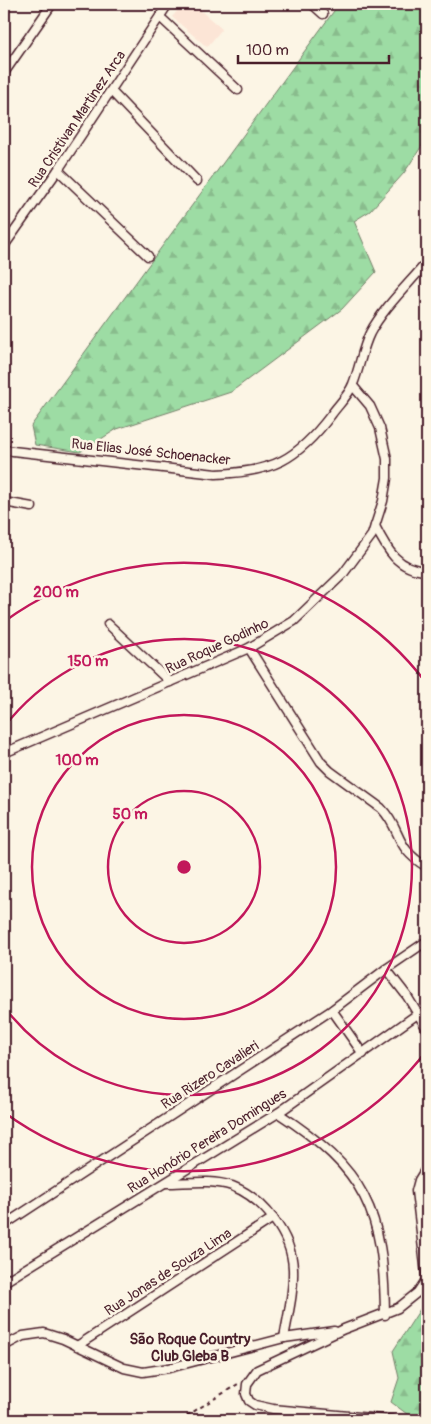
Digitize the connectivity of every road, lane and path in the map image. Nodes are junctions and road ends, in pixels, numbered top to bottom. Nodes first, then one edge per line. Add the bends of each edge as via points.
1 (52, 4) edge
2 (168, 4) edge
3 (312, 4) edge
4 (323, 14) dead end
5 (160, 17) junction
6 (4, 73) edge
7 (111, 90) junction
8 (238, 90) dead end
9 (58, 170) junction
10 (197, 181) dead end
11 (4, 246) edge
12 (148, 256) dead end
13 (427, 262) edge
14 (353, 386) junction
15 (4, 450) edge
16 (4, 502) edge
17 (32, 507) dead end
18 (375, 526) junction
19 (427, 571) edge
20 (108, 624) dead end
21 (249, 648) junction
22 (170, 682) junction
23 (4, 753) edge
24 (427, 867) edge
25 (427, 941) edge
26 (386, 969) junction
27 (332, 1010) junction
28 (419, 1014) junction
29 (427, 1029) edge
30 (362, 1054) junction
31 (278, 1113) junction
32 (427, 1167) edge
33 (166, 1183) junction
34 (273, 1218) junction
35 (4, 1225) edge
36 (427, 1281) edge
37 (4, 1282) edge
38 (385, 1315) junction
39 (344, 1329) junction
40 (284, 1338) junction
41 (4, 1346) edge
42 (77, 1346) junction
43 (239, 1384) dead end
44 (180, 1420) edge
45 (392, 1420) edge

1 - 6 street
2 - 5 street, Rua Cristivan Martinez Arca
3 - 4 street
5 - 7 street, Rua Cristivan Martinez Arca
5 - 8 street
7 - 9 street, Rua Cristivan Martinez Arca
7 - 10 street
9 - 11 street, Rua Cristivan Martinez Arca
9 - 12 street
13 - 14 street, Rua Elias José Schoenacker via 370,334
14 - 15 street, Rua Elias José Schoenacker via 313,439 298,452 275,464 240,473 216,474
14 - 18 street, Rua Roque Godinho via 375,416 385,444 387,478
16 - 17 street
18 - 19 street via 393,557 406,568
18 - 21 street, Rua Roque Godinho via 355,559 307,609 277,633
20 - 22 street
21 - 22 street, Rua Roque Godinho
21 - 24 street via 317,756 330,771 387,814 406,852
22 - 23 street, Rua Roque Godinho
25 - 26 street, Rua Rizero Cavalieri
26 - 27 street, Rua Rizero Cavalieri
26 - 28 street
27 - 30 street
27 - 35 street, Rua Rizero Cavalieri
28 - 29 street
28 - 30 street, Rua Honório Pereira Domingues
30 - 31 street, Rua Honório Pereira Domingues
31 - 33 street, Rua Honório Pereira Domingues
31 - 38 street via 332,1154 366,1197 383,1257
32 - 36 street via 416,1191
33 - 34 street via 210,1182 232,1187
33 - 37 street, Rua Honório Pereira Domingues
34 - 40 street via 285,1237 293,1268
34 - 42 street, Rua Jonas de Souza Lima
36 - 38 street via 408,1302
38 - 39 street
39 - 40 street
39 - 45 street via 257,1370 247,1384 249,1401 255,1406 273,1409
40 - 42 street via 144,1372 124,1368
41 - 42 street via 23,1336 44,1333
43 - 44 path

